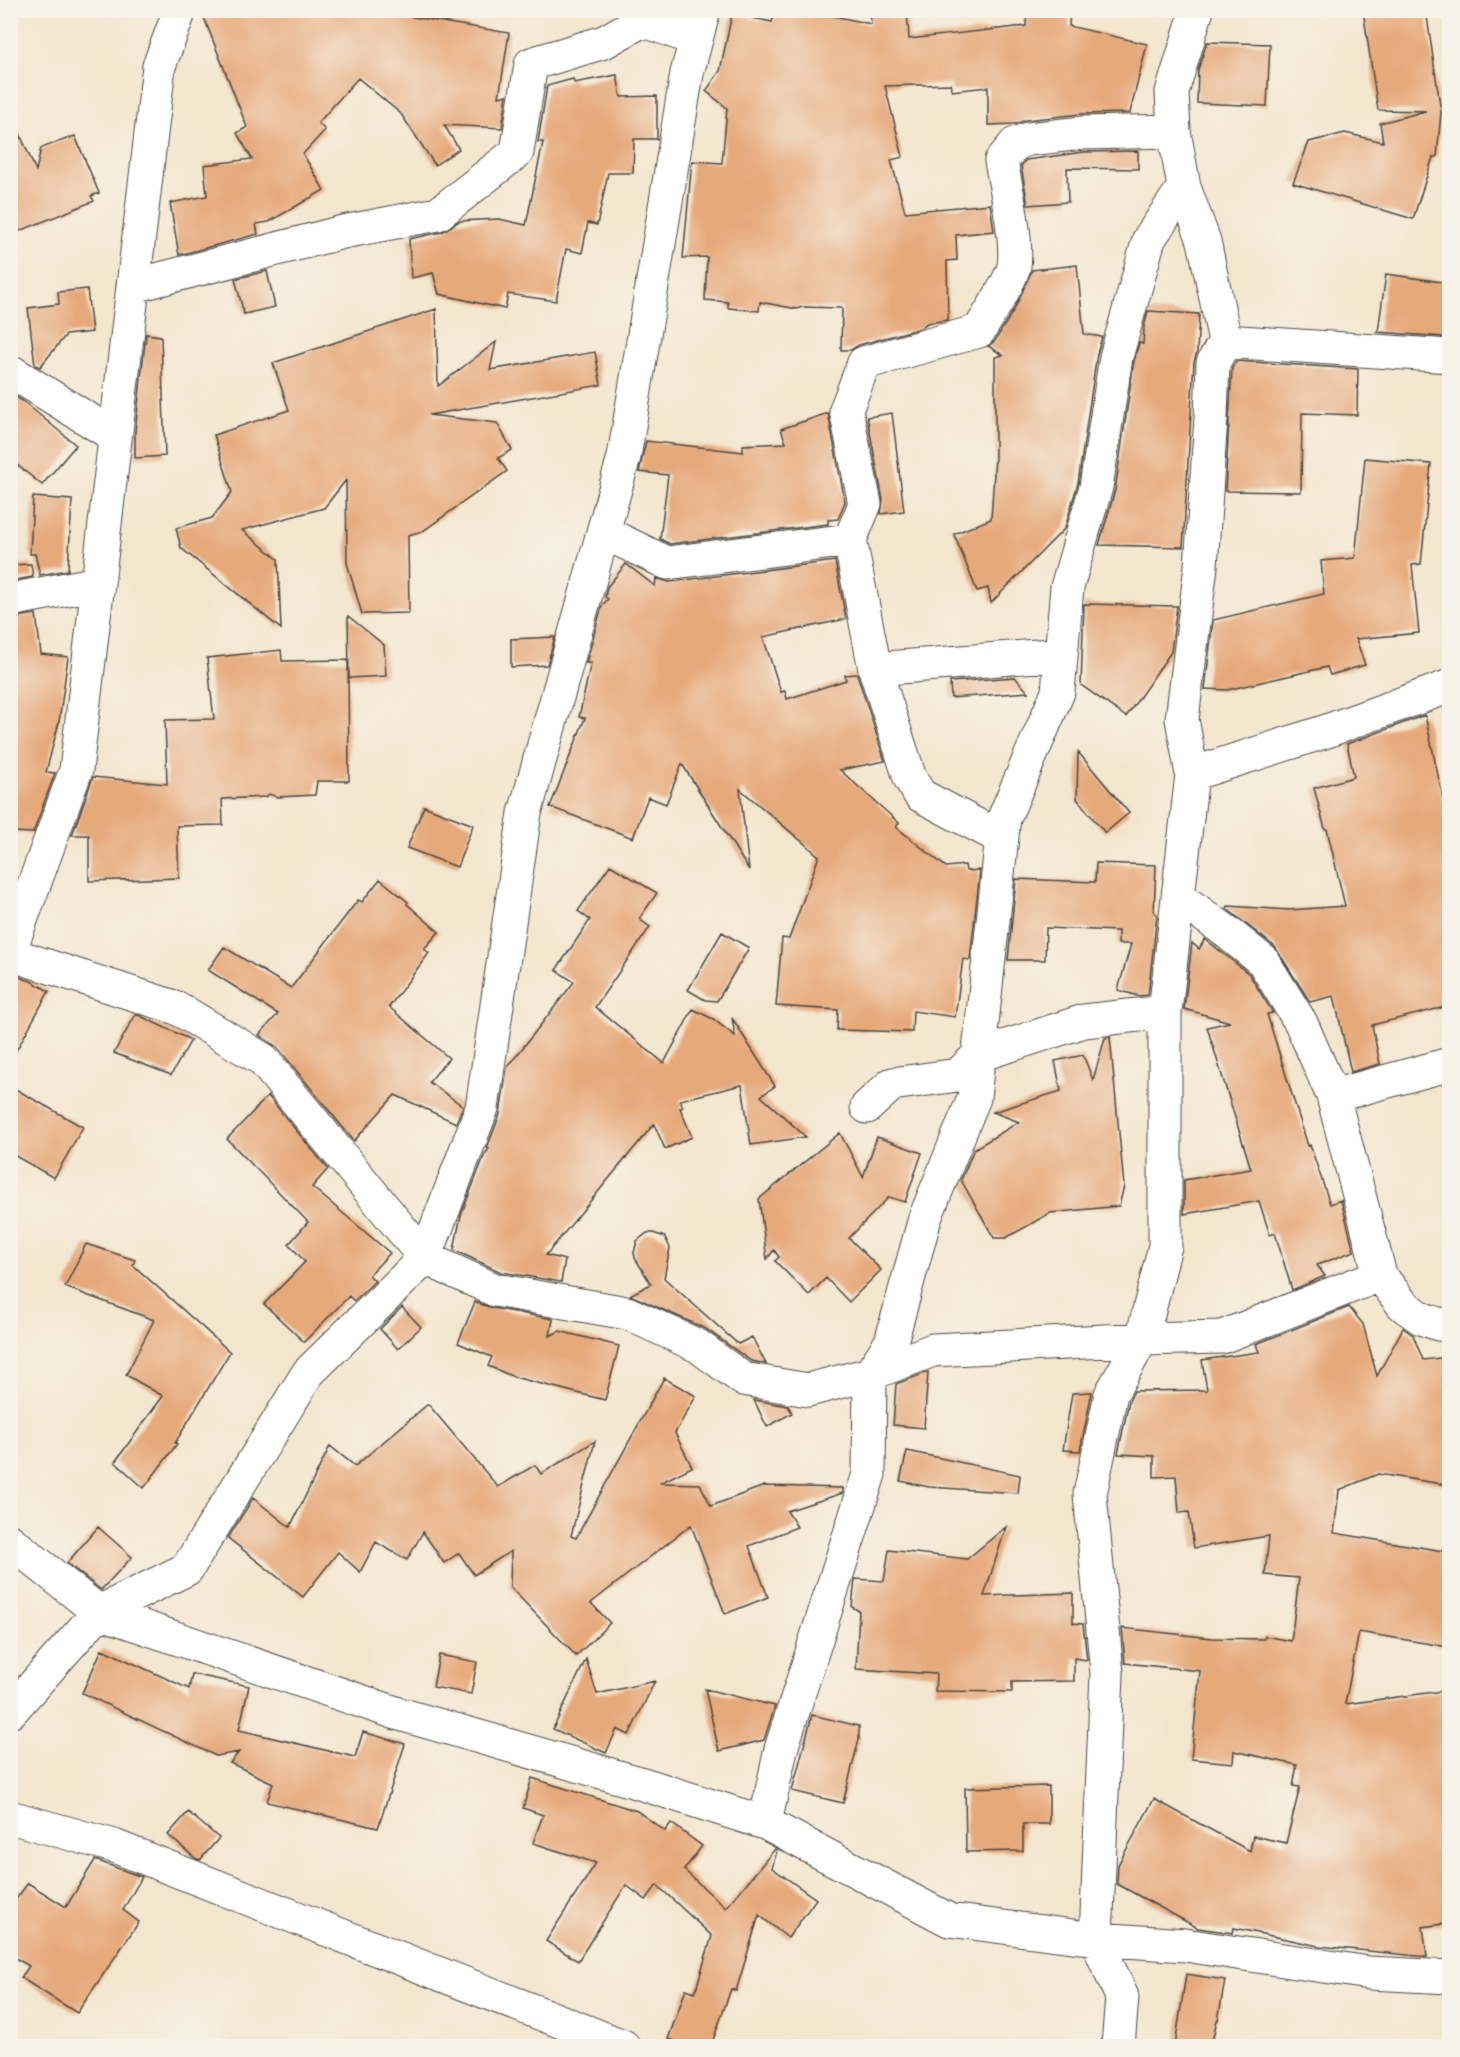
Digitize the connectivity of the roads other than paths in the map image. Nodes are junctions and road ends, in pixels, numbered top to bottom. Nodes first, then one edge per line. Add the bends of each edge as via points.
1 (180, 10) edge
2 (1197, 10) edge
3 (700, 25) edge
4 (1174, 131) junction
5 (1184, 187) junction
6 (133, 286) junction
7 (1225, 341) junction
8 (1449, 357) edge
9 (10, 372) edge
10 (115, 436) junction
11 (603, 532) junction
12 (850, 540) junction
13 (98, 583) junction
14 (10, 600) edge
15 (1061, 654) junction
16 (875, 669) junction
17 (1449, 686) edge
18 (1192, 774) junction
19 (1001, 838) junction
20 (21, 883) edge
21 (1178, 897) junction
22 (10, 952) edge
23 (1165, 1012) junction
24 (979, 1055) junction
25 (1449, 1064) edge
26 (1333, 1096) junction
27 (867, 1107) dead end
28 (425, 1258) junction
29 (1380, 1275) junction
30 (1449, 1325) edge
31 (1142, 1339) junction
32 (870, 1374) junction
33 (10, 1541) edge
34 (99, 1612) junction
35 (10, 1712) edge
36 (10, 1817) edge
37 (765, 1823) junction
38 (1096, 1939) junction
39 (1449, 1977) edge
40 (623, 2046) edge
41 (1118, 2046) edge

1 - 6 street via 159,66
2 - 4 street via 1172,92
3 - 6 street via 643,20 604,42 531,64 517,152 438,214 343,232
3 - 11 street via 687,73 624,457
4 - 5 street
4 - 12 street via 1028,139 1015,144 1001,161 1013,234 1014,267 979,331 864,363 846,410 865,504
5 - 7 street via 1204,241
5 - 15 street via 1149,239 1116,357 1096,487 1067,587
6 - 10 street
7 - 8 street
7 - 18 street via 1213,363 1202,566 1182,719
9 - 10 street
10 - 13 street
11 - 12 street via 667,563
11 - 28 street via 525,813 482,1108
12 - 16 street
13 - 14 street
13 - 20 street via 76,770
15 - 16 street
15 - 19 street via 1058,692 1004,818
16 - 19 street via 900,752 920,795
17 - 18 street via 1324,732
18 - 21 street
19 - 24 street
20 - 22 street
21 - 23 street
21 - 26 street via 1263,961 1301,1023
22 - 28 street via 177,1008 262,1059
23 - 24 street via 1083,1021
23 - 31 street via 1165,1246
24 - 27 street via 958,1075 892,1084
24 - 32 street via 974,1098 926,1218 891,1342
25 - 26 street
26 - 29 street
28 - 32 street via 495,1290 627,1313 698,1346 743,1379 808,1390
28 - 34 street via 308,1373 187,1569
29 - 30 street via 1412,1312
29 - 31 street via 1222,1337
31 - 32 street via 933,1350
31 - 38 street via 1111,1394 1090,1494 1107,1673
32 - 37 street via 869,1474 781,1749
33 - 34 street
34 - 35 street
34 - 37 street via 396,1713
36 - 40 street via 114,1846
37 - 38 street via 948,1920
38 - 39 street via 1185,1945 1369,1973
38 - 41 street via 1122,1997

